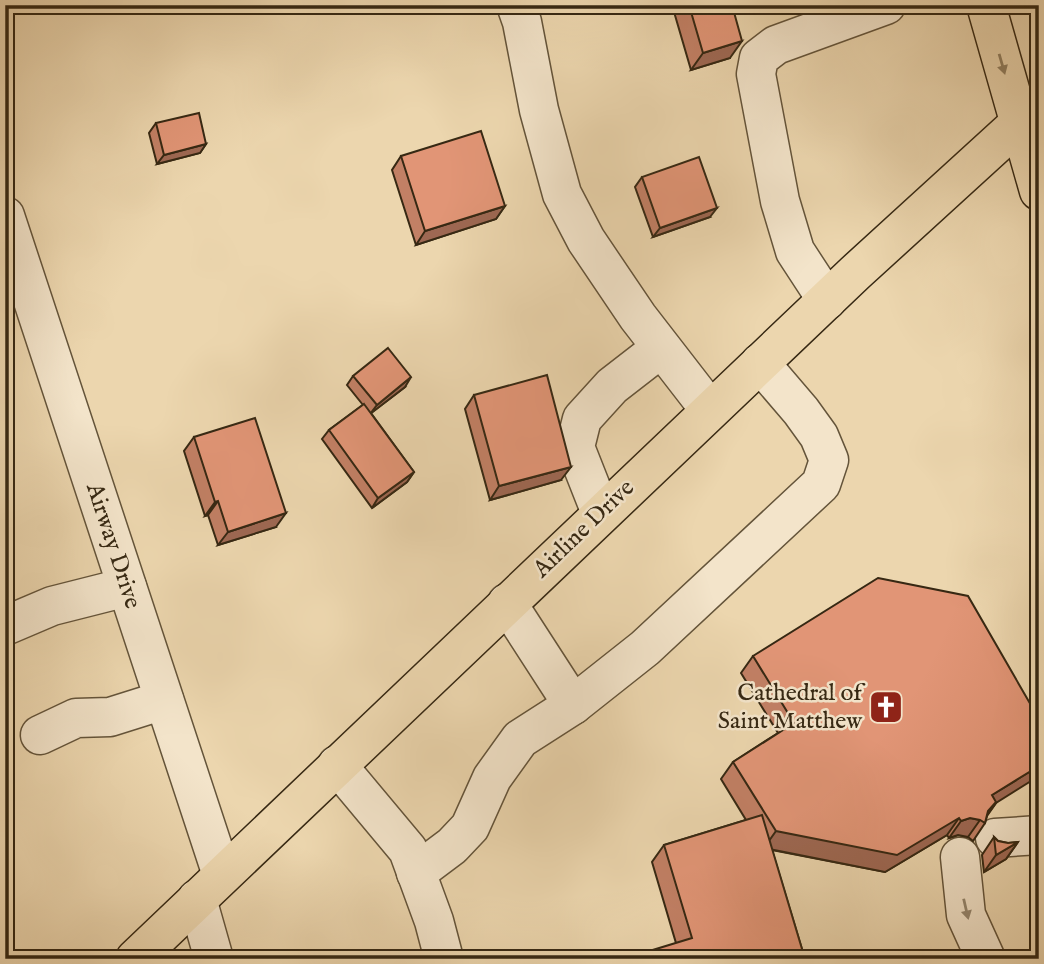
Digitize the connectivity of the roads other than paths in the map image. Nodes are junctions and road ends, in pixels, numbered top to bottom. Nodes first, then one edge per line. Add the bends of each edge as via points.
1 (516, 5) edge
2 (887, 5) edge
3 (986, 5) edge
4 (1029, 114) edge
5 (1039, 191) edge
6 (5, 216) edge
7 (827, 300) junction
8 (661, 348) junction
9 (760, 363) junction
10 (709, 410) junction
11 (601, 513) junction
12 (127, 587) junction
13 (507, 603) junction
14 (5, 626) edge
15 (164, 700) junction
16 (573, 705) junction
17 (40, 735) dead end
18 (337, 765) junction
19 (1038, 836) edge
20 (995, 838) edge
21 (960, 857) dead end
22 (416, 873) junction
23 (209, 887) junction
24 (135, 959) edge
25 (214, 959) edge
26 (444, 959) edge
27 (986, 959) edge

1 - 8 street via 562,194 586,240
2 - 7 street via 776,45 759,58 755,74 780,201 795,251
3 -> 4 main road
4 - 5 main road
4 - 7 main road, Airline Drive
6 - 12 street, Airway Drive
7 - 9 main road, Airline Drive
8 - 10 street
8 - 11 street via 612,386 582,419 575,447
9 - 10 main road, Airline Drive
9 - 16 street via 819,436 829,460 821,484 645,648
10 - 11 main road, Airline Drive
11 - 13 main road, Airline Drive
12 - 14 street via 52,606
12 - 15 street, Airway Drive
13 - 16 street
13 - 18 main road, Airline Drive
15 - 17 street via 110,717 76,718
15 - 23 street, Airway Drive
16 - 22 street via 520,739 492,778 470,827
18 - 22 street via 408,850
18 - 23 main road, Airline Drive
19 - 20 street
21 -> 27 street via 966,915
22 - 26 street
23 - 24 main road, Airline Drive
23 - 25 street, Airway Drive

